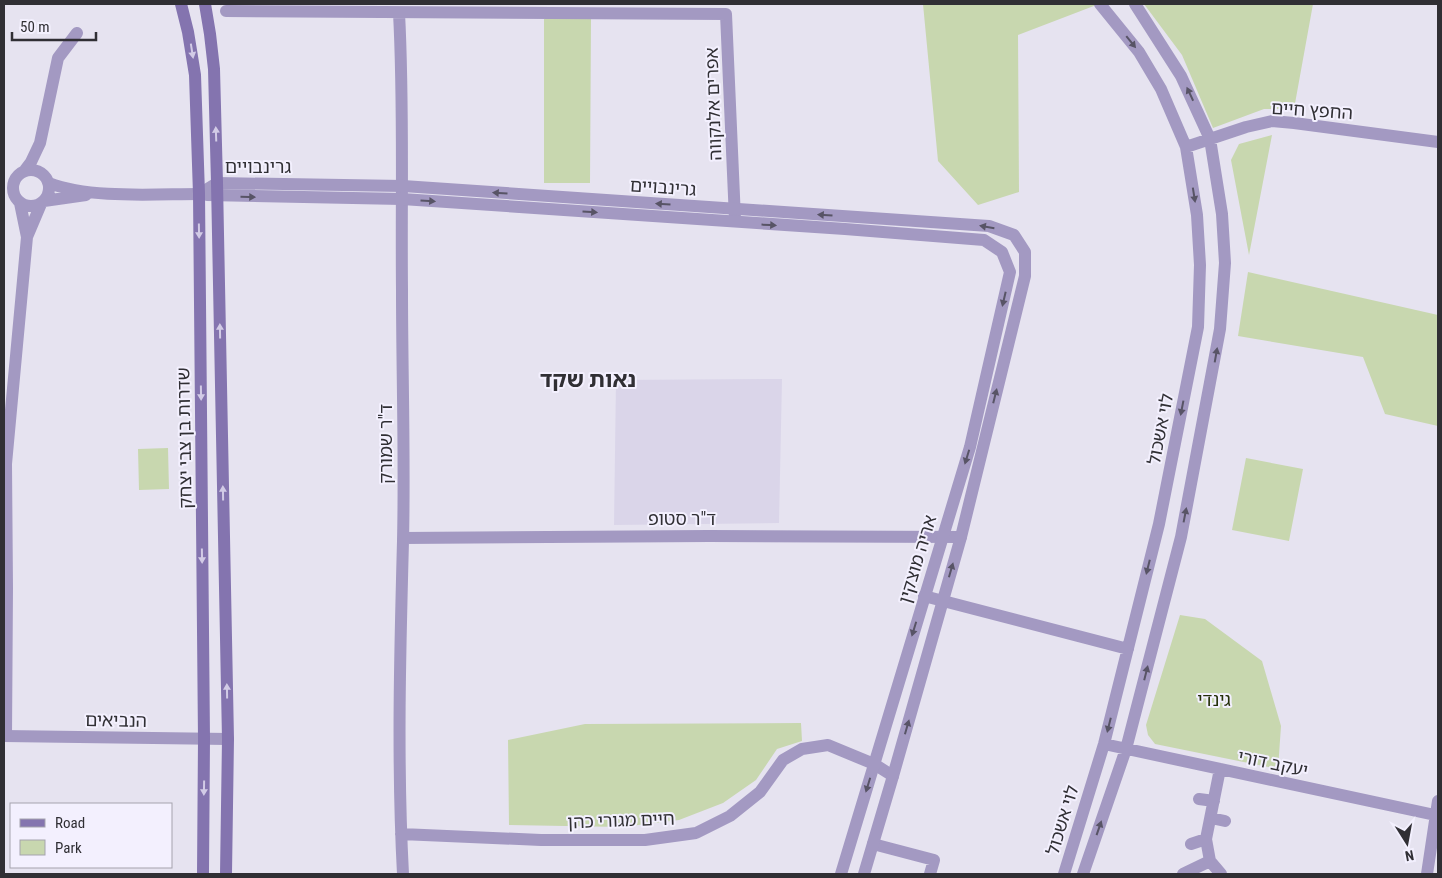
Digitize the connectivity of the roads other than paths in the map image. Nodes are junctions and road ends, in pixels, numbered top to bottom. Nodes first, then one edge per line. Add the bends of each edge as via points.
1 (181, 4) edge
2 (205, 4) edge
3 (1100, 4) edge
4 (1135, 4) edge
5 (515, 8) edge
6 (226, 11) dead end
7 (399, 13) junction
8 (77, 33) dead end
9 (1210, 139) junction
10 (1438, 142) edge
11 (40, 143) junction
12 (1186, 147) junction
13 (25, 170) junction
14 (46, 179) junction
15 (217, 182) junction
16 (8, 185) edge
17 (403, 186) junction
18 (101, 193) junction
19 (199, 194) junction
20 (217, 196) junction
21 (402, 199) junction
22 (13, 200) edge
23 (42, 202) junction
24 (734, 210) junction
25 (735, 223) junction
26 (27, 237) junction
27 (1002, 252) joint
28 (1025, 252) joint
29 (942, 537) junction
30 (961, 537) junction
31 (403, 538) junction
32 (924, 596) junction
33 (943, 601) junction
34 (1128, 649) junction
35 (5, 736) edge
36 (204, 739) junction
37 (228, 739) junction
38 (1104, 744) junction
39 (1126, 749) junction
40 (874, 764) junction
41 (1220, 769) junction
42 (893, 776) junction
43 (1199, 799) dead end
44 (1214, 801) junction
45 (1438, 801) edge
46 (1435, 815) junction
47 (1210, 818) junction
48 (1225, 821) dead end
49 (401, 834) junction
50 (1206, 840) junction
51 (873, 844) junction
52 (1191, 844) dead end
53 (1210, 861) junction
54 (203, 874) edge
55 (226, 874) edge
56 (403, 874) edge
57 (841, 874) edge
58 (864, 874) edge
59 (930, 874) edge
60 (1064, 874) edge
61 (1084, 874) edge
62 (1183, 874) edge
63 (1221, 874) edge
64 (1427, 874) edge

1 -> 19 main road, שדרות בן צבי יצחק via 195,75
15 -> 2 main road via 214,69
3 -> 12 street, לוי אשכול via 1139,52 1161,89
9 -> 4 street, לוי אשכול via 1181,76
5 - 7 street
5 - 24 street, אפרים אלנקווה via 726,14
6 - 7 street
7 - 17 street, ד"ר שמורק
8 - 11 street via 58,58
9 - 10 street, החפץ חיים via 1272,121
9 - 12 street, החפץ חיים
39 -> 9 street, לוי אשכול via 1181,537 1220,329 1225,263 1222,214
11 - 13 street
11 - 14 street
12 -> 34 street, לוי אשכול via 1197,215 1200,265 1198,327 1159,524
13 - 14 street via 37,170
13 - 16 street
14 - 18 street via 58,186
14 - 23 street via 49,192
15 - 17 street, גרינבויים
15 - 19 street, גרינבויים
15 - 20 main road
16 - 22 street via 12,189
17 - 21 street, ד"ר שמורק
24 -> 17 street, גרינבויים
18 - 19 street
18 - 23 street
19 - 20 street, גרינבויים
19 -> 36 main road, שדרות בן צבי יצחק
20 -> 21 street, גרינבויים
37 -> 20 main road
21 -> 25 street, גרינבויים
21 - 31 street, ד"ר שמורק
22 - 23 street via 28,206
22 - 26 street
23 - 26 street
24 - 25 street, אפרים אלנקווה
28 -> 24 street, גרינבויים via 1014,235 989,226
25 -> 27 street, גרינבויים via 984,240
26 - 35 street via 7,439
27 -> 29 street, אריה מוצקין via 1010,272 970,447
30 -> 28 street, אריה מוצקין via 1025,276
29 - 30 street, ד"ר סטופ
29 - 31 street, ד"ר סטופ
29 - 32 street, אריה מוצקין
33 -> 30 street, אריה מוצקין
31 - 49 street, ד"ר שמורק
32 - 33 street
32 -> 40 street, אריה מוצקין
33 - 34 street
42 -> 33 street, אריה מוצקין
34 -> 38 street, לוי אשכול
35 - 36 street, הנביאים
36 - 37 street, הנביאים
36 -> 54 main road, שדרות בן צבי יצחק
37 - 55 main road
38 - 39 street, יעקב דורי
38 - 60 street, לוי אשכול
39 - 41 street, יעקב דורי
61 -> 39 street, לוי אשכול
40 - 42 street, חיים מגורי כהן
40 - 49 street, חיים מגורי כהן via 828,746 802,749 783,760 760,792 730,816 696,833 645,840 541,840
40 -> 57 street, אריה מוצקין
41 - 44 street
41 - 46 street, יעקב דורי
42 - 51 street, אריה מוצקין
43 - 44 street
44 - 47 street
45 - 46 street
46 - 64 street
47 - 48 street
47 - 50 street
49 - 56 street, ד"ר שמורק
50 - 52 street
50 - 53 street
51 - 58 street, אריה מוצקין
51 - 59 street via 934,860
53 - 62 street
53 - 63 street

